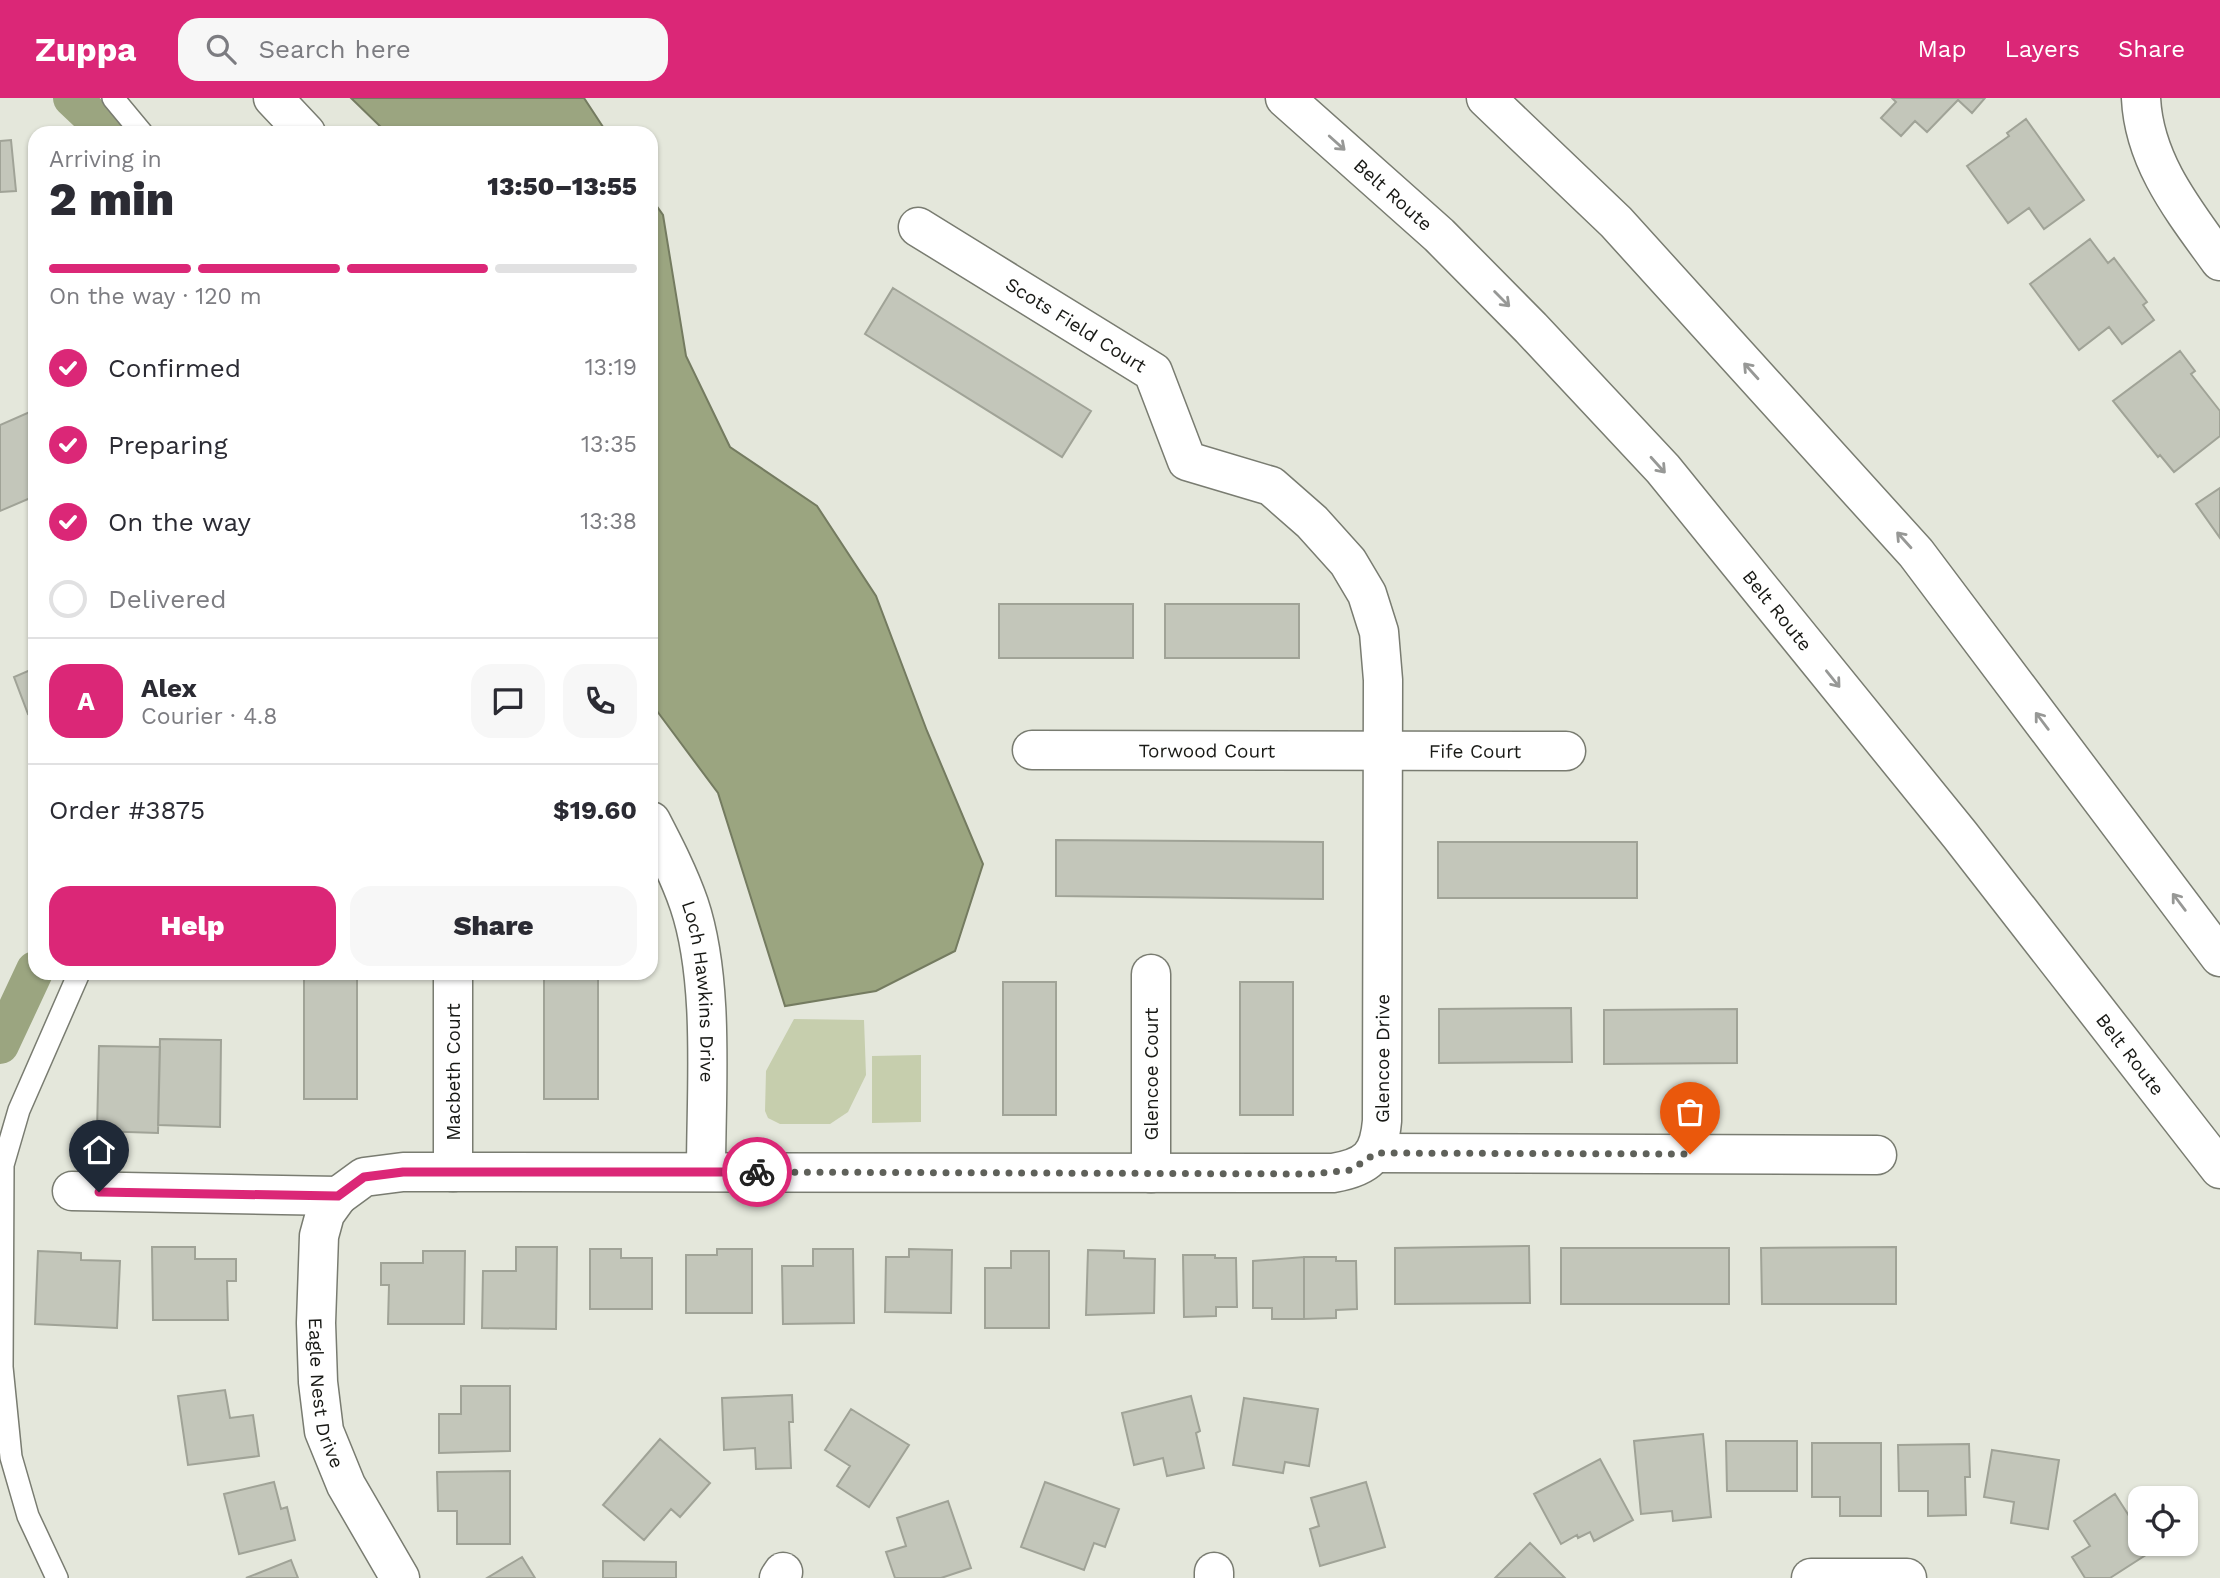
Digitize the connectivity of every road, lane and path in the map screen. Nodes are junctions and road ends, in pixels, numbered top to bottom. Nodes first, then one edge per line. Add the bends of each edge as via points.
1 (113, 98) edge
2 (273, 98) edge
3 (1285, 98) edge
4 (1486, 98) edge
5 (2141, 98) edge
6 (136, 126) edge
7 (299, 126) edge
8 (918, 227) dead end
9 (2220, 261) edge
10 (1187, 461) joint
11 (1032, 750) dead end
12 (1382, 751) junction
13 (1566, 751) dead end
14 (658, 835) edge
15 (2220, 957) edge
16 (1151, 974) dead end
17 (76, 980) edge
18 (453, 980) edge
19 (1376, 1153) junction
20 (1877, 1155) dead end
21 (2220, 1169) edge
22 (706, 1171) junction
23 (453, 1172) junction
24 (1151, 1173) junction
25 (72, 1191) dead end
26 (338, 1196) junction
27 (57, 1578) edge
28 (400, 1578) edge
29 (1811, 1578) edge
30 (1908, 1578) edge

1 - 6 lane
2 - 7 main road
3 -> 21 main road, Belt Route via 1439,235 1662,469 1960,835
15 -> 4 main road via 1916,553 1616,222
5 - 9 main road via 2154,157 2165,183
8 - 10 main road, Scots Field Court via 1153,372
10 - 12 main road, Glencoe Drive via 1270,486 1312,522 1348,562 1367,594 1379,632
11 - 12 main road, Torwood Court
12 - 13 main road, Fife Court
12 - 19 main road, Glencoe Drive via 1382,1121
14 - 22 main road, Loch Hawkins Drive via 690,906 698,942 705,998
16 - 24 main road, Glencoe Court
17 - 27 lane via 19,1110 4,1165 2,1367 11,1457 28,1516
18 - 23 main road, Macbeth Court
19 - 20 main road
19 - 24 main road via 1351,1170 1333,1173
22 - 23 main road
22 - 24 main road
23 - 26 main road via 364,1177
25 - 26 main road
26 - 28 main road, Eagle Nest Drive via 319,1236 316,1334 324,1431 346,1485
29 - 30 main road

